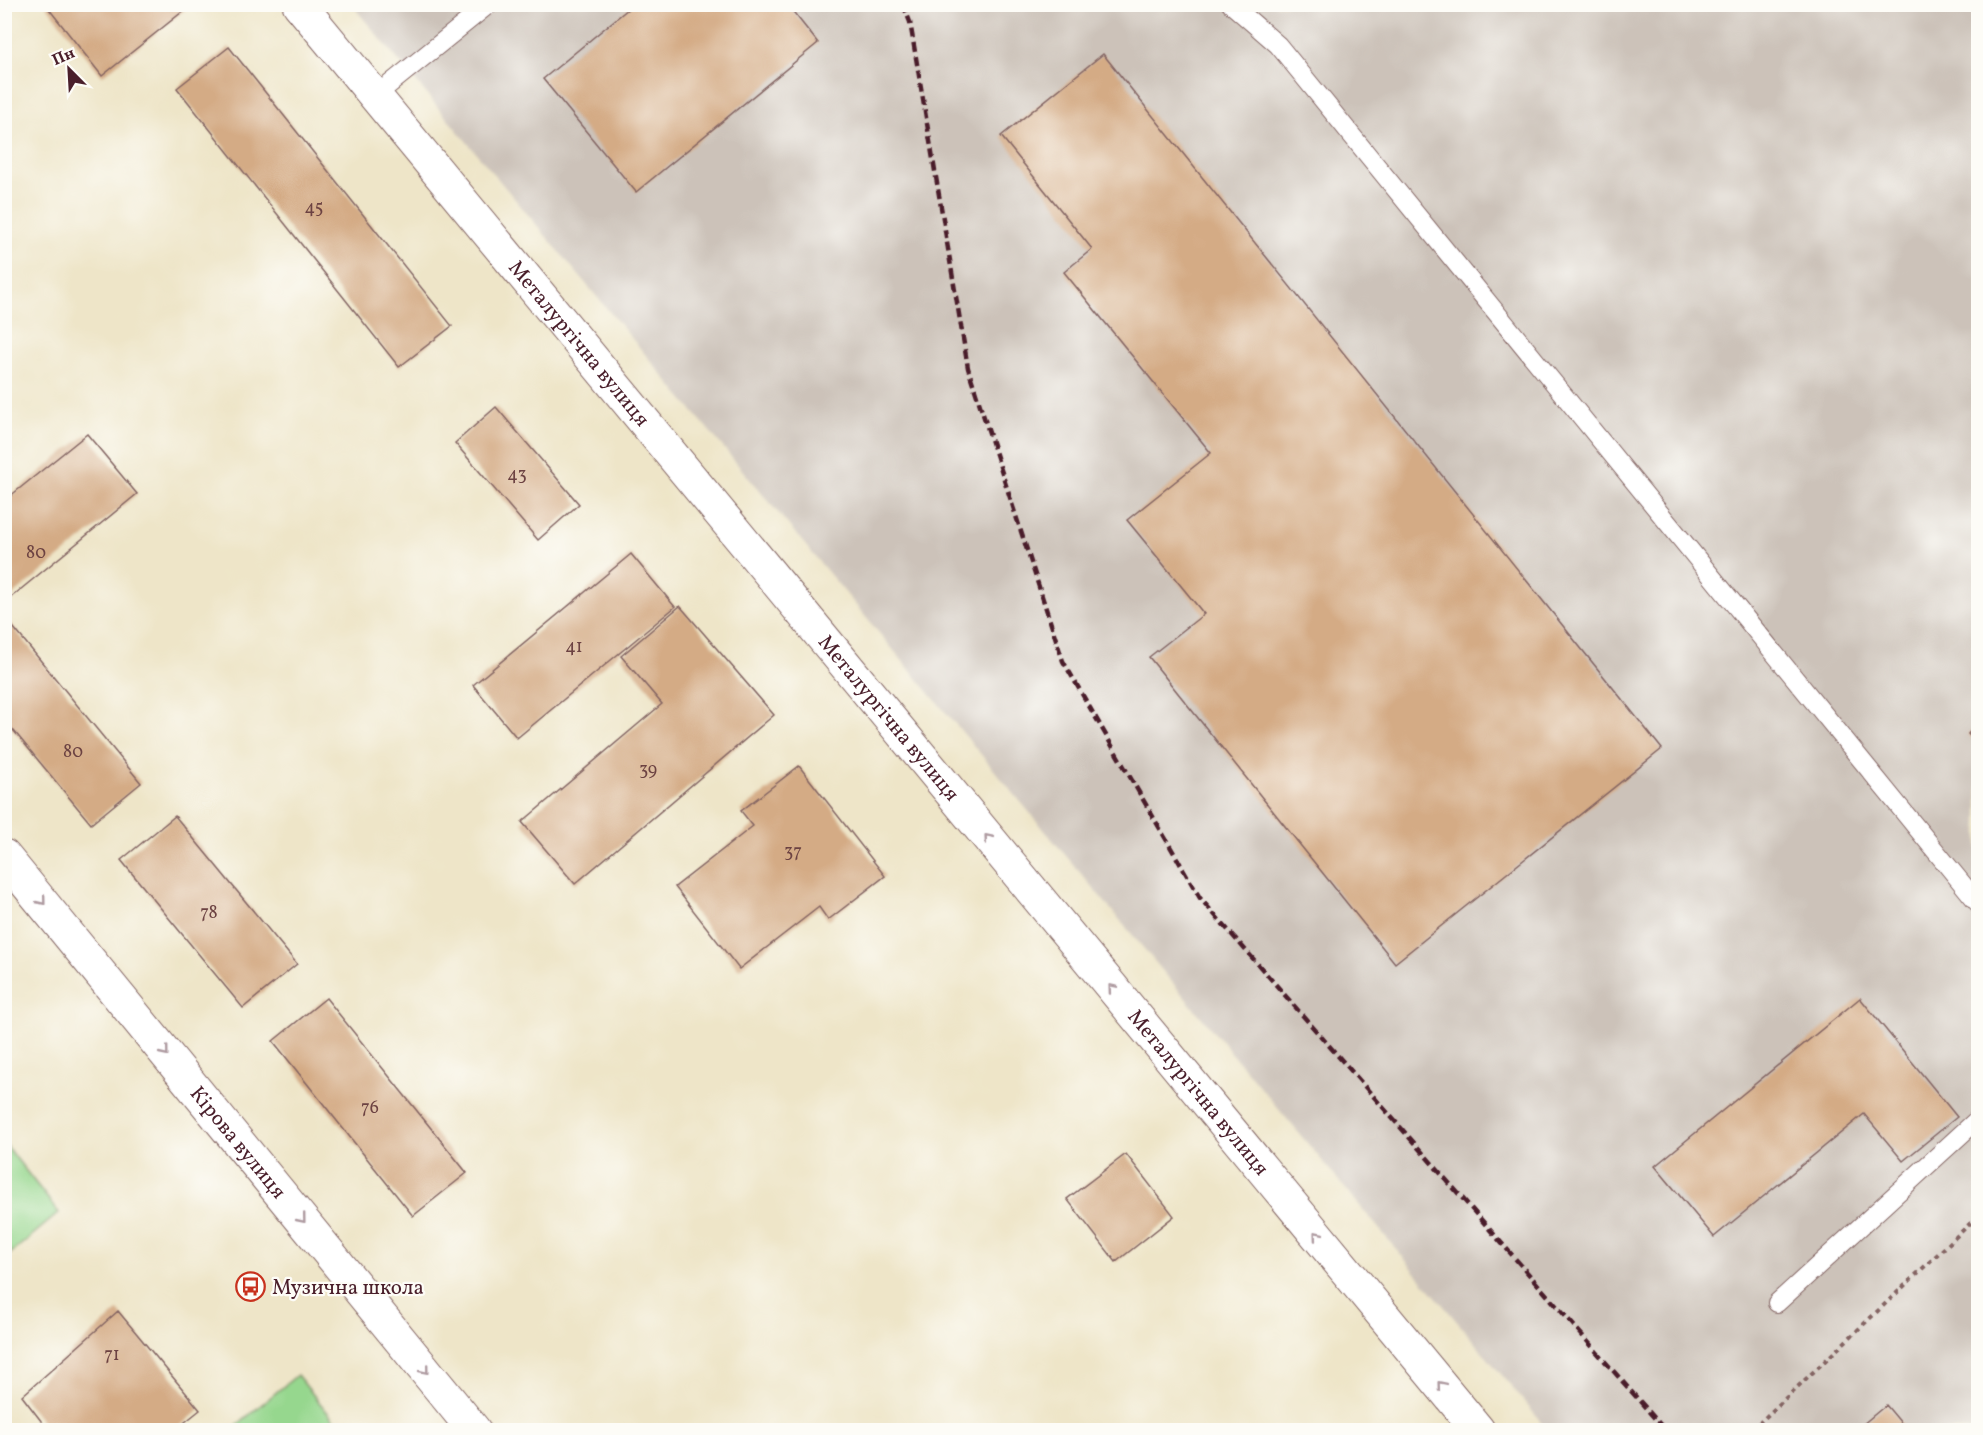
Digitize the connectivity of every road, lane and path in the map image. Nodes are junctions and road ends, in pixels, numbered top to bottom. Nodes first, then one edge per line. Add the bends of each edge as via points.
1 (299, 4) edge
2 (489, 4) edge
3 (1231, 4) edge
4 (375, 96) junction
5 (4, 856) edge
6 (1978, 903) edge
7 (1978, 1119) edge
8 (1978, 1216) edge
9 (1777, 1303) dead end
10 (474, 1431) edge
11 (1478, 1431) edge
12 (1752, 1431) edge

1 - 4 street, Металургічна вулиця
2 - 4 lane
3 - 6 lane via 1278,45
11 -> 4 street, Металургічна вулиця
5 -> 10 street, Кірова вулиця
7 - 9 lane
8 - 12 path

